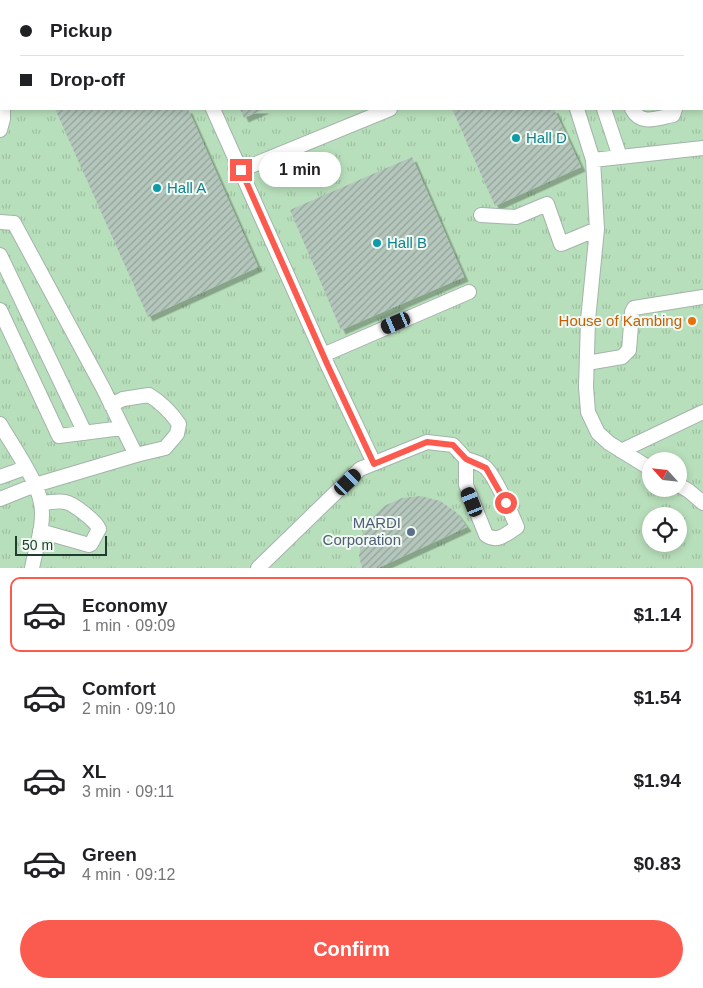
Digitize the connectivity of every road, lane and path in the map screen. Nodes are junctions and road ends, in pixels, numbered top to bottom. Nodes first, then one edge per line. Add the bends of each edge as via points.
1 (3, 110) edge
2 (213, 110) edge
3 (388, 110) edge
4 (577, 110) edge
5 (604, 110) edge
6 (633, 110) edge
7 (675, 110) edge
8 (0, 130) edge
9 (703, 148) edge
10 (620, 157) junction
11 (593, 160) junction
12 (241, 170) junction
13 (481, 215) dead end
14 (0, 222) edge
15 (597, 229) junction
16 (0, 255) edge
17 (470, 292) dead end
18 (703, 297) edge
19 (0, 310) edge
20 (323, 355) junction
21 (587, 363) junction
22 (111, 405) junction
23 (703, 412) edge
24 (0, 424) edge
25 (122, 428) junction
26 (86, 433) junction
27 (621, 451) junction
28 (136, 455) junction
29 (466, 459) junction
30 (374, 464) junction
31 (642, 464) edge
32 (25, 468) junction
33 (0, 477) edge
34 (35, 485) junction
35 (688, 490) edge
36 (0, 499) edge
37 (41, 503) junction
38 (703, 503) edge
39 (40, 531) junction
40 (32, 568) edge
41 (258, 568) edge

1 - 8 street
2 - 12 street
3 - 12 street
4 - 11 street
5 - 10 street
6 - 7 street via 644,120 673,115
9 - 10 street
10 - 11 street
11 - 15 street
12 - 20 street
13 - 15 street via 516,217 547,204 562,244
14 - 22 street via 14,223
15 - 21 street
16 - 26 street
17 - 20 street
18 - 21 street via 634,308 626,355
19 - 26 street via 59,436
20 - 30 street
21 - 27 street via 588,412 598,433
22 - 25 street
22 - 28 street via 123,399 149,395 163,403 179,424 177,434 165,448
23 - 27 street
24 - 32 street
25 - 26 street
25 - 28 street
27 - 31 street
28 - 34 street
29 - 29 street via 486,468 517,527 497,539 486,535 466,485
29 - 30 street via 453,445 427,442
30 - 41 street via 360,469
32 - 33 street
32 - 34 street
34 - 36 street
34 - 37 street
35 - 38 street
37 - 39 street
37 - 39 street via 65,502 72,505 99,529 89,546
39 - 40 street

